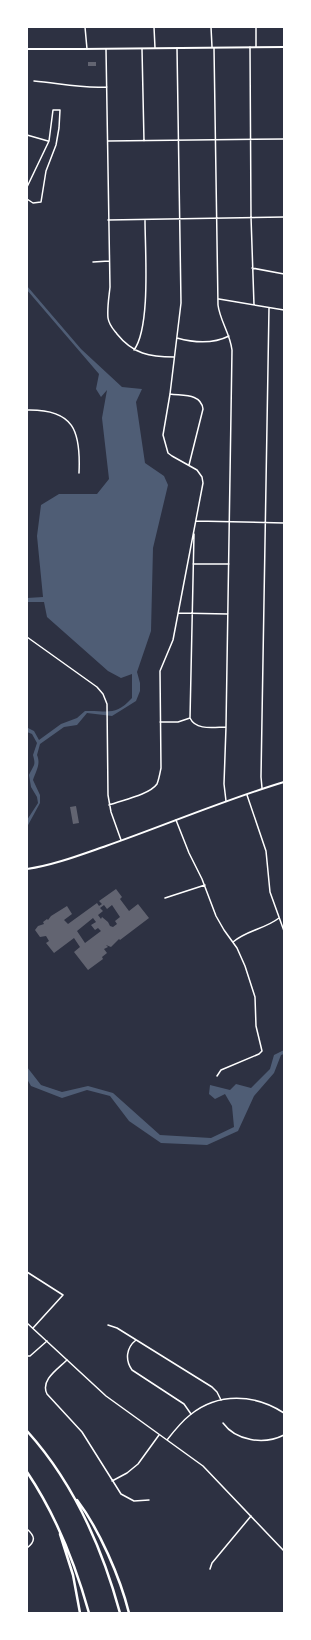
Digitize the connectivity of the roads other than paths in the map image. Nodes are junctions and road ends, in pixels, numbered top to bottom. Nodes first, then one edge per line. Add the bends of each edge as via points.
1 (85, 27) edge
2 (154, 27) edge
3 (211, 27) edge
4 (256, 27) edge
5 (213, 47) junction
6 (250, 47) junction
7 (256, 47) junction
8 (284, 47) edge
9 (142, 48) junction
10 (155, 48) junction
11 (177, 48) junction
12 (27, 49) edge
13 (87, 49) junction
14 (106, 49) junction
15 (34, 81) dead end
16 (107, 87) junction
17 (27, 135) edge
18 (252, 139) junction
19 (284, 139) edge
20 (179, 140) junction
21 (215, 140) junction
22 (49, 141) junction
23 (108, 141) junction
24 (144, 141) junction
25 (27, 187) edge
26 (27, 198) edge
27 (251, 217) junction
28 (284, 217) edge
29 (217, 218) junction
30 (180, 219) junction
31 (108, 220) junction
32 (145, 220) junction
33 (109, 261) junction
34 (93, 262) dead end
35 (252, 268) junction
36 (284, 274) edge
37 (218, 299) junction
38 (254, 305) junction
39 (269, 308) junction
40 (284, 310) edge
41 (230, 336) junction
42 (177, 338) junction
43 (134, 350) junction
44 (174, 357) junction
45 (170, 394) junction
46 (27, 410) edge
47 (189, 465) junction
48 (79, 473) dead end
49 (196, 521) junction
50 (229, 522) junction
51 (266, 522) junction
52 (284, 523) edge
53 (194, 530) junction
54 (193, 564) junction
55 (229, 564) junction
56 (178, 613) junction
57 (192, 614) junction
58 (228, 614) junction
59 (27, 637) edge
60 (190, 718) junction
61 (160, 722) junction
62 (226, 727) junction
63 (284, 782) edge
64 (262, 788) junction
65 (247, 794) junction
66 (226, 801) junction
67 (109, 805) junction
68 (176, 820) junction
69 (121, 841) junction
70 (27, 869) edge
71 (205, 885) junction
72 (165, 898) dead end
73 (279, 918) junction
74 (284, 931) edge
75 (234, 942) junction
76 (217, 1076) dead end
77 (27, 1272) edge
78 (27, 1323) edge
79 (108, 1325) dead end
80 (33, 1328) junction
81 (136, 1340) junction
82 (47, 1342) junction
83 (27, 1356) edge
84 (67, 1360) junction
85 (221, 1400) junction
86 (284, 1413) edge
87 (191, 1414) junction
88 (223, 1423) dead end
89 (27, 1430) edge
90 (159, 1435) junction
91 (284, 1435) edge
92 (167, 1440) junction
93 (27, 1472) edge
94 (112, 1481) junction
95 (70, 1490) junction
96 (149, 1500) dead end
97 (251, 1516) junction
98 (57, 1524) junction
99 (27, 1529) edge
100 (27, 1548) edge
101 (284, 1550) edge
102 (210, 1569) dead end
103 (80, 1613) edge
104 (89, 1613) edge
105 (120, 1613) edge
106 (129, 1613) edge

1 - 13 street
2 - 10 street
3 - 5 street
4 - 7 street
5 - 6 main road
5 - 11 main road
5 - 21 street
6 - 7 main road
6 - 18 street
7 - 8 main road
9 - 10 main road
9 - 14 main road
9 - 24 street
10 - 11 main road
11 - 20 street
12 - 13 main road
13 - 14 main road
14 - 16 street
15 - 16 street via 89,88
16 - 23 street
17 - 22 street
18 - 19 street
18 - 21 street
18 - 27 street
20 - 21 street
20 - 24 street
20 - 30 street
21 - 29 street
22 - 25 street
22 - 26 street via 54,110 60,110 56,145 46,171 41,202 33,204
23 - 24 street
23 - 31 street
27 - 28 street
27 - 29 street
27 - 35 street
29 - 30 street
29 - 37 street
30 - 32 street
30 - 42 street via 181,298
31 - 32 street
31 - 33 street
32 - 43 street via 146,289 142,335
33 - 34 street
33 - 43 street via 109,320 118,336
35 - 36 street
35 - 38 street
37 - 38 street
37 - 41 street via 220,316
38 - 39 street
39 - 40 street
39 - 51 street
41 - 42 street via 207,342
41 - 50 street via 232,350
42 - 44 street
43 - 44 street via 155,356
44 - 45 street
45 - 47 street via 163,431 166,449 172,456
45 - 47 street via 194,397 202,405
46 - 48 street via 52,411 69,423 76,432 79,443
47 - 49 street via 197,470 203,480
49 - 50 street
49 - 53 street
50 - 51 street
50 - 55 street
51 - 52 street
51 - 64 street
53 - 54 street
53 - 56 street
54 - 55 street
54 - 57 street
55 - 58 street
56 - 57 street
56 - 61 street via 173,640 160,671
57 - 58 street
57 - 60 street
58 - 62 street
59 - 67 street via 97,686 105,699
60 - 61 street via 178,722
60 - 62 street via 193,724 199,726
61 - 67 street via 161,768 157,784 146,792
62 - 66 street
63 - 64 main road
64 - 65 main road
65 - 66 main road
65 - 73 street via 266,851 268,886
66 - 68 main road
67 - 69 street
68 - 69 main road
68 - 71 street
69 - 70 main road
71 - 72 street
71 - 75 street via 220,923
73 - 74 street
73 - 75 street via 271,924 244,934
75 - 76 street via 254,990 256,1026 262,1051 221,1070
77 - 80 street via 63,1295
78 - 80 street
79 - 81 street
80 - 82 street
81 - 85 street via 212,1387
81 - 87 street via 127,1355 132,1370 184,1404
82 - 83 street
82 - 84 street
84 - 90 street via 98,1389
84 - 94 street via 48,1379 46,1391 82,1432
85 - 86 street via 252,1399 267,1403
85 - 87 street
87 - 92 street
88 - 91 street via 227,1429 249,1440 268,1441
89 - 95 highway
90 - 92 street
90 - 94 street via 138,1464
92 - 97 street via 203,1466
93 - 98 highway
94 - 96 street via 121,1494 129,1499
95 - 105 highway via 102,1556
95 - 106 highway via 84,1508 112,1564
97 - 101 street
97 - 102 street via 212,1563
98 - 103 highway via 73,1575
98 - 104 highway
99 - 100 street via 34,1540

